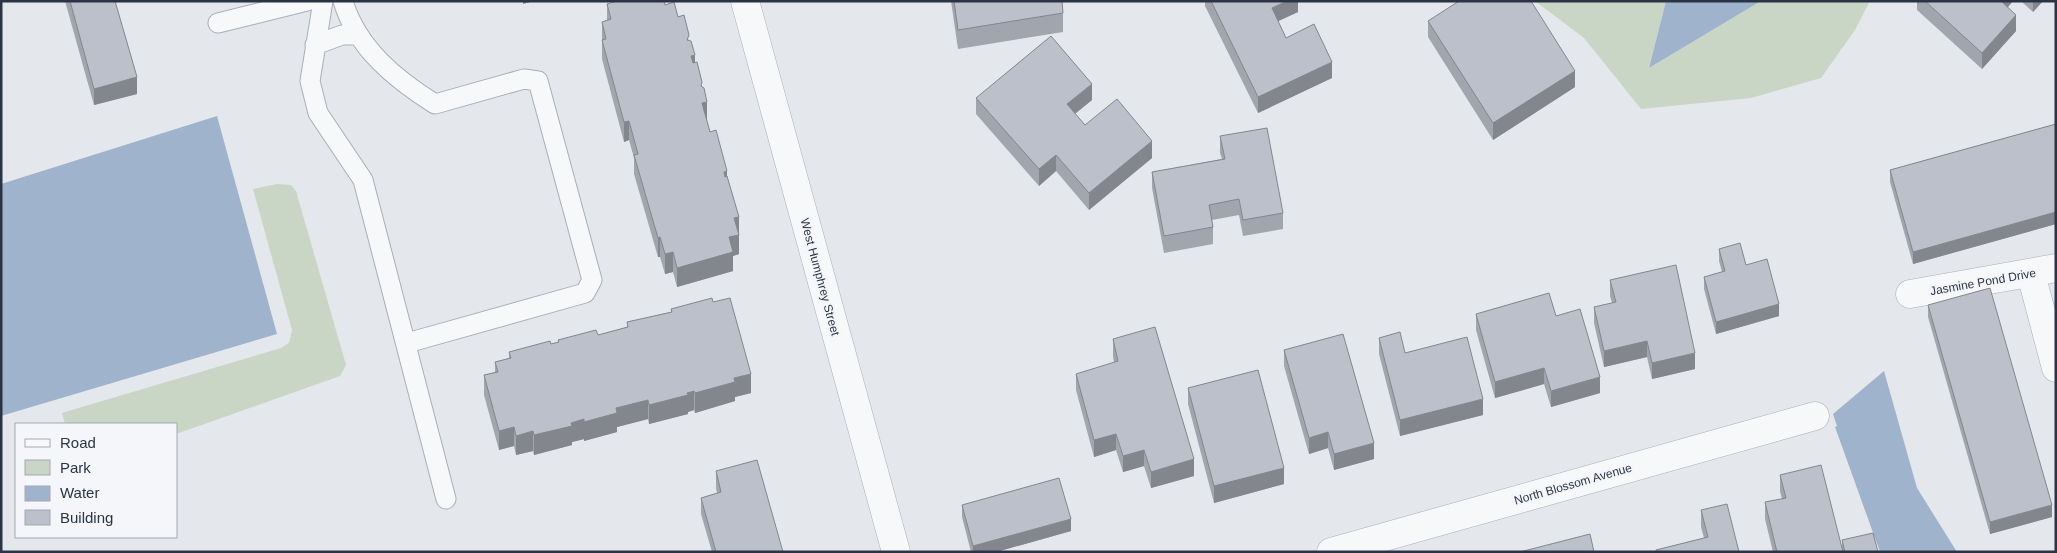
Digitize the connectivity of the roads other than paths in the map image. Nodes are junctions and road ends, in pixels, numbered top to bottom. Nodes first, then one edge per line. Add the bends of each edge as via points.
1 (307, 1) edge
2 (323, 1) edge
3 (343, 1) edge
4 (745, 1) edge
5 (218, 23) dead end
6 (357, 34) junction
7 (315, 45) junction
8 (2043, 271) edge
9 (1910, 294) dead end
10 (406, 343) junction
11 (2056, 368) edge
12 (1815, 416) dead end
13 (446, 499) dead end
14 (896, 552) edge
15 (1331, 552) edge

1 - 5 lane
2 - 7 lane
3 - 6 lane
4 - 14 street, West Humphrey Street
6 - 7 lane via 342,35
6 - 10 lane via 387,71 435,104 524,79 538,80 592,280 586,293
7 - 10 lane via 310,81 318,113 363,180
8 - 9 street, Jasmine Pond Drive
8 - 11 street
10 - 13 lane
12 - 15 street, North Blossom Avenue

